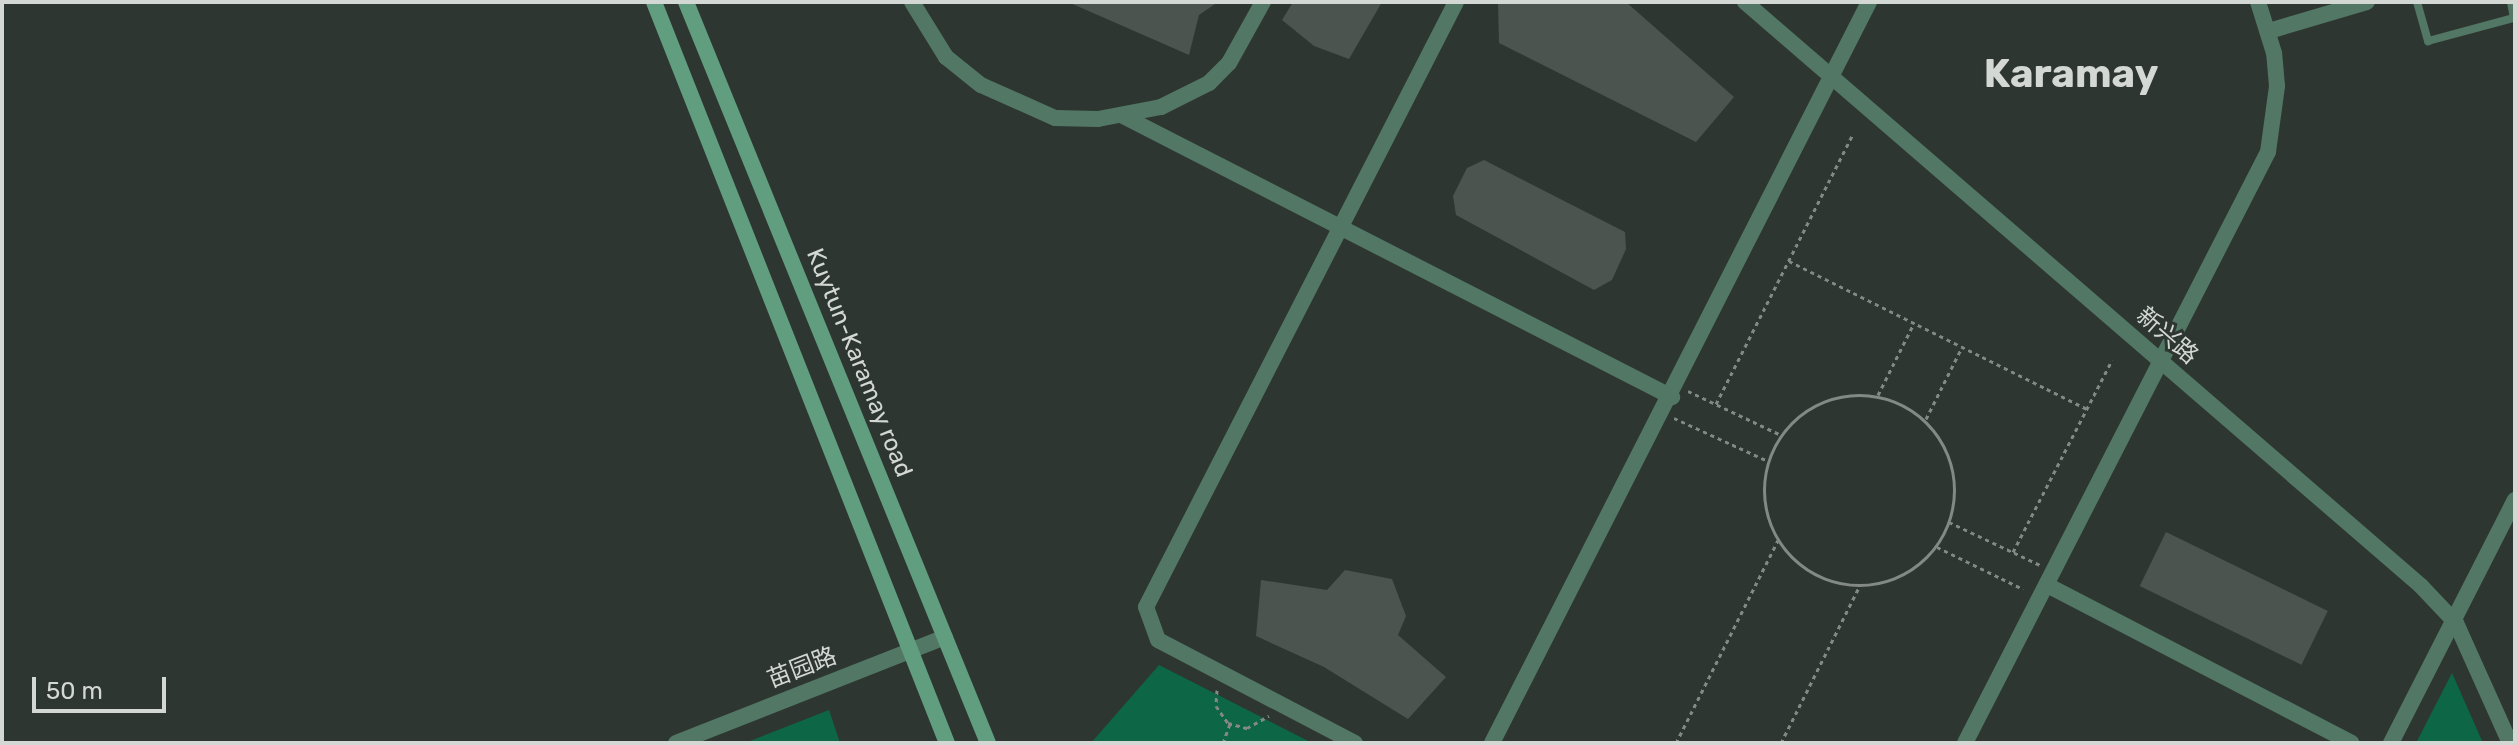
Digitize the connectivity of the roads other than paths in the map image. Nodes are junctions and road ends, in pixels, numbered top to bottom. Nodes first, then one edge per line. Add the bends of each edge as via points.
1 (654, 2) edge
2 (686, 2) edge
3 (912, 2) edge
4 (1263, 2) edge
5 (1456, 2) edge
6 (1745, 2) edge
7 (1869, 2) edge
8 (2258, 2) edge
9 (2367, 2) edge
10 (2417, 2) edge
11 (2511, 2) edge
12 (2269, 31) junction
13 (1832, 78) junction
14 (1123, 116) junction
15 (1341, 226) junction
16 (2161, 363) junction
17 (1674, 392) junction
18 (2515, 500) edge
19 (2048, 585) junction
20 (2456, 623) junction
21 (945, 637) junction
22 (910, 651) junction
23 (676, 743) edge
24 (947, 743) edge
25 (988, 743) edge
26 (1355, 743) edge
27 (1492, 743) edge
28 (1965, 743) edge
29 (2352, 743) edge
30 (2391, 743) edge
31 (2510, 743) edge

1 - 22 main road
2 - 21 main road, Kuytun-Karamay road
3 - 14 street via 946,57 1003,97 1055,118
4 - 14 street via 1229,63 1209,83 1161,107
5 - 15 street
6 - 13 street, 新兴路
7 - 13 street
8 - 12 street
9 - 12 street
10 - 11 lane via 2428,41 2514,18
12 - 16 street via 2277,86 2268,152
13 - 16 street, 新兴路
13 - 17 street
14 - 15 street
15 - 17 street
15 - 26 street via 1146,607 1158,640
16 - 19 street
16 - 20 street, 新兴路 via 2421,586
17 - 27 street
18 - 20 street
19 - 28 street
19 - 29 street
20 - 30 street
20 - 31 street, 新兴路
21 - 22 street, 苗园路
21 - 25 main road, Kuytun-Karamay road
22 - 23 street, 苗园路
22 - 24 main road

